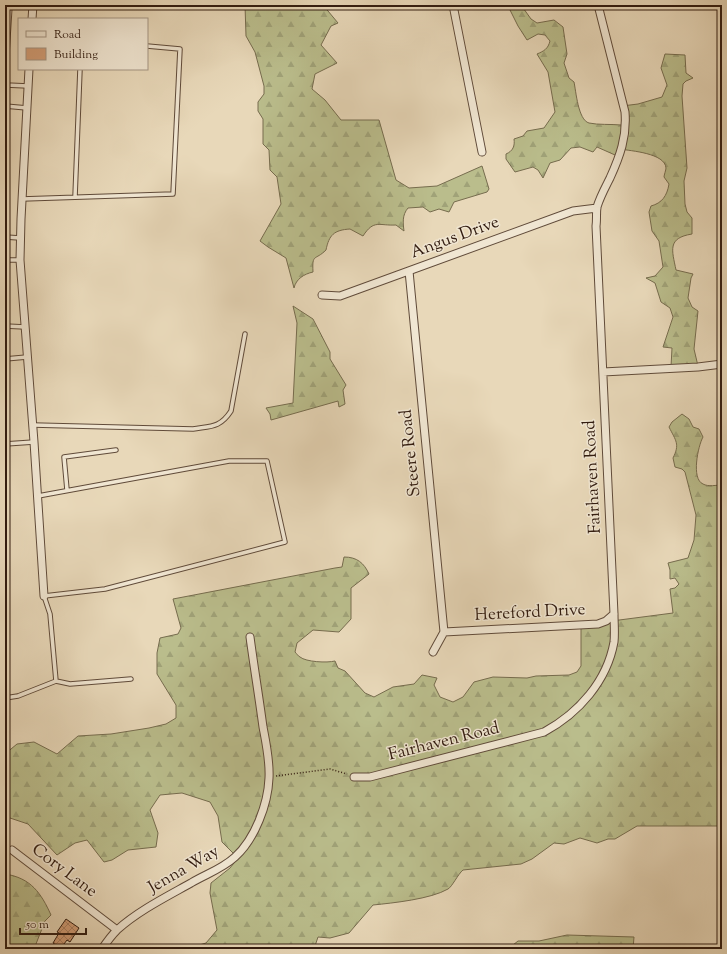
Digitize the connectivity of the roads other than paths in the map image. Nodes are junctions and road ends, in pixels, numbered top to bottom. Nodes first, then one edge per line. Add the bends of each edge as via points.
1 (10, 5) edge
2 (33, 5) edge
3 (453, 5) edge
4 (598, 5) edge
5 (32, 18) edge
6 (148, 46) edge
7 (29, 70) edge
8 (80, 70) edge
9 (5, 85) edge
10 (28, 86) junction
11 (5, 106) edge
12 (27, 108) junction
13 (482, 152) dead end
14 (75, 197) junction
15 (22, 199) junction
16 (597, 208) junction
17 (5, 237) edge
18 (20, 238) junction
19 (5, 260) edge
20 (20, 260) junction
21 (409, 270) junction
22 (322, 295) dead end
23 (5, 326) edge
24 (25, 327) junction
25 (245, 334) dead end
26 (27, 357) junction
27 (5, 359) edge
28 (722, 364) edge
29 (603, 372) junction
30 (33, 425) junction
31 (34, 442) junction
32 (5, 444) edge
33 (116, 450) dead end
34 (5, 465) edge
35 (67, 490) junction
36 (38, 496) junction
37 (7, 508) dead end
38 (44, 596) junction
39 (614, 614) junction
40 (444, 632) junction
41 (250, 637) dead end
42 (433, 652) dead end
43 (131, 679) dead end
44 (56, 681) junction
45 (5, 698) edge
46 (354, 777) road end
47 (12, 850) dead end
48 (117, 930) junction
49 (102, 949) edge

1 - 9 lane
2 - 5 street
3 - 13 street
4 - 16 street, Fairhaven Road via 625,112 626,126 620,154
6 - 14 lane via 180,49 173,194
7 - 10 street
8 - 14 lane
9 - 10 lane
10 - 12 street
11 - 12 lane
12 - 15 street
14 - 15 lane
15 - 18 street
16 - 21 street, Angus Drive via 573,211
16 - 29 street, Fairhaven Road
17 - 18 lane
18 - 20 street
19 - 20 lane
20 - 24 street
21 - 22 street, Angus Drive via 340,296
21 - 40 street, Steere Road
23 - 24 lane
24 - 26 street
25 - 30 lane via 231,411 225,420 216,425 193,429
26 - 27 lane
26 - 30 street
28 - 29 street
29 - 39 street, Fairhaven Road
30 - 31 street
31 - 32 lane
31 - 36 street
33 - 35 lane via 64,457
34 - 37 lane
35 - 36 lane
35 - 38 lane via 229,461 267,461 285,542 106,589
36 - 38 street
38 - 44 lane via 50,614
39 - 40 street, Hereford Drive via 598,624
39 - 46 street, Fairhaven Road via 614,640 602,677 582,704 556,725 544,732 516,740 370,777
40 - 42 street
41 - 48 street, Jenna Way via 269,777 260,821 236,856 222,867 162,899
43 - 44 lane via 70,684
44 - 45 lane via 18,696
47 - 48 street, Cory Lane
48 - 49 street, Jenna Way

